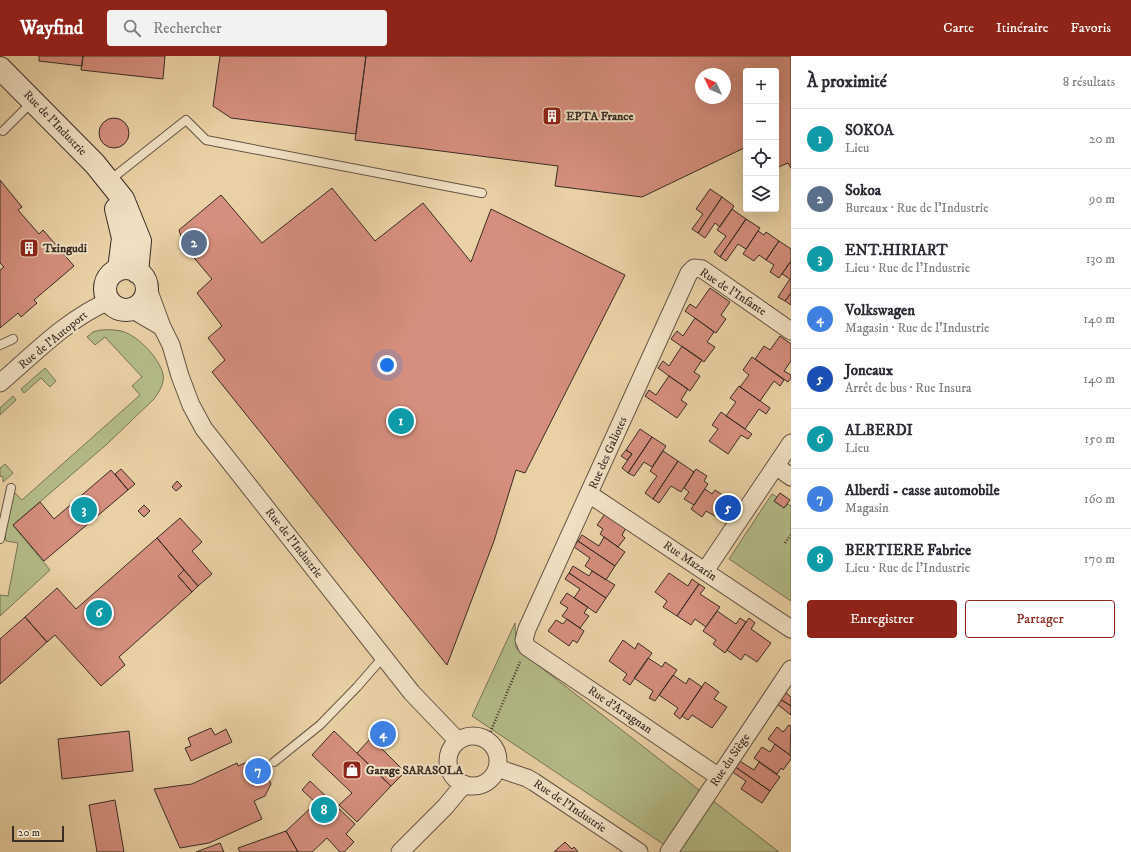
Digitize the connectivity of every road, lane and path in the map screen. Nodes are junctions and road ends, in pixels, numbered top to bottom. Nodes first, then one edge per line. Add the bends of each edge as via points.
1 (0, 68) edge
2 (33, 101) junction
3 (3, 131) dead end
4 (108, 182) junction
5 (482, 193) dead end
6 (694, 268) joint
7 (135, 277) junction
8 (109, 301) junction
9 (133, 310) junction
10 (162, 327) junction
11 (791, 331) edge
12 (13, 338) dead end
13 (0, 345) edge
14 (0, 383) edge
15 (791, 443) edge
16 (776, 466) junction
17 (791, 477) edge
18 (11, 488) dead end
19 (589, 494) junction
20 (791, 535) edge
21 (0, 539) edge
22 (785, 544) dead end
23 (705, 571) junction
24 (791, 629) edge
25 (525, 643) junction
26 (384, 656) junction
27 (791, 669) edge
28 (487, 740) junction
29 (458, 741) junction
30 (274, 762) dead end
31 (497, 768) junction
32 (719, 777) junction
33 (464, 784) junction
34 (400, 852) edge
35 (639, 852) edge
36 (669, 852) edge

1 - 2 street, Rue de l'Industrie
2 - 3 lane
2 - 4 street, Rue de l'Industrie via 95,164
4 - 5 lane via 186,120 206,140
4 - 7 street, Rue de l'Industrie
6 - 11 street, Rue de l'Infante via 702,269
6 - 19 street, Rue des Galiotes via 689,273
7 - 8 street via 110,276 105,288
7 - 9 street, Rue de l'Industrie via 145,299
7 - 10 street, Rue de l'Industrie
8 - 9 street via 124,311
8 - 14 street, Rue de l'Autoport via 63,328
9 - 10 street
10 - 26 street, Rue de l'Industrie via 191,405 204,429
12 - 13 lane
15 - 16 street
16 - 17 street
16 - 23 street
18 - 21 lane
19 - 23 street, Rue Mazarin
19 - 25 street, Rue des Galiotes via 527,629
20 - 22 path
23 - 24 street, Rue Mazarin
25 - 28 path
25 - 32 street, Rue d'Artagnan
26 - 29 street, Rue de l'Industrie via 412,694
26 - 30 lane via 320,725
27 - 32 street, Rue du Siège
28 - 29 street via 472,736
28 - 31 street via 496,752
29 - 33 street via 450,752 448,764 456,779
31 - 33 street via 488,780 480,784
31 - 35 street, Rue de l'Industrie via 534,782
32 - 36 street, Rue du Siège
33 - 34 street

